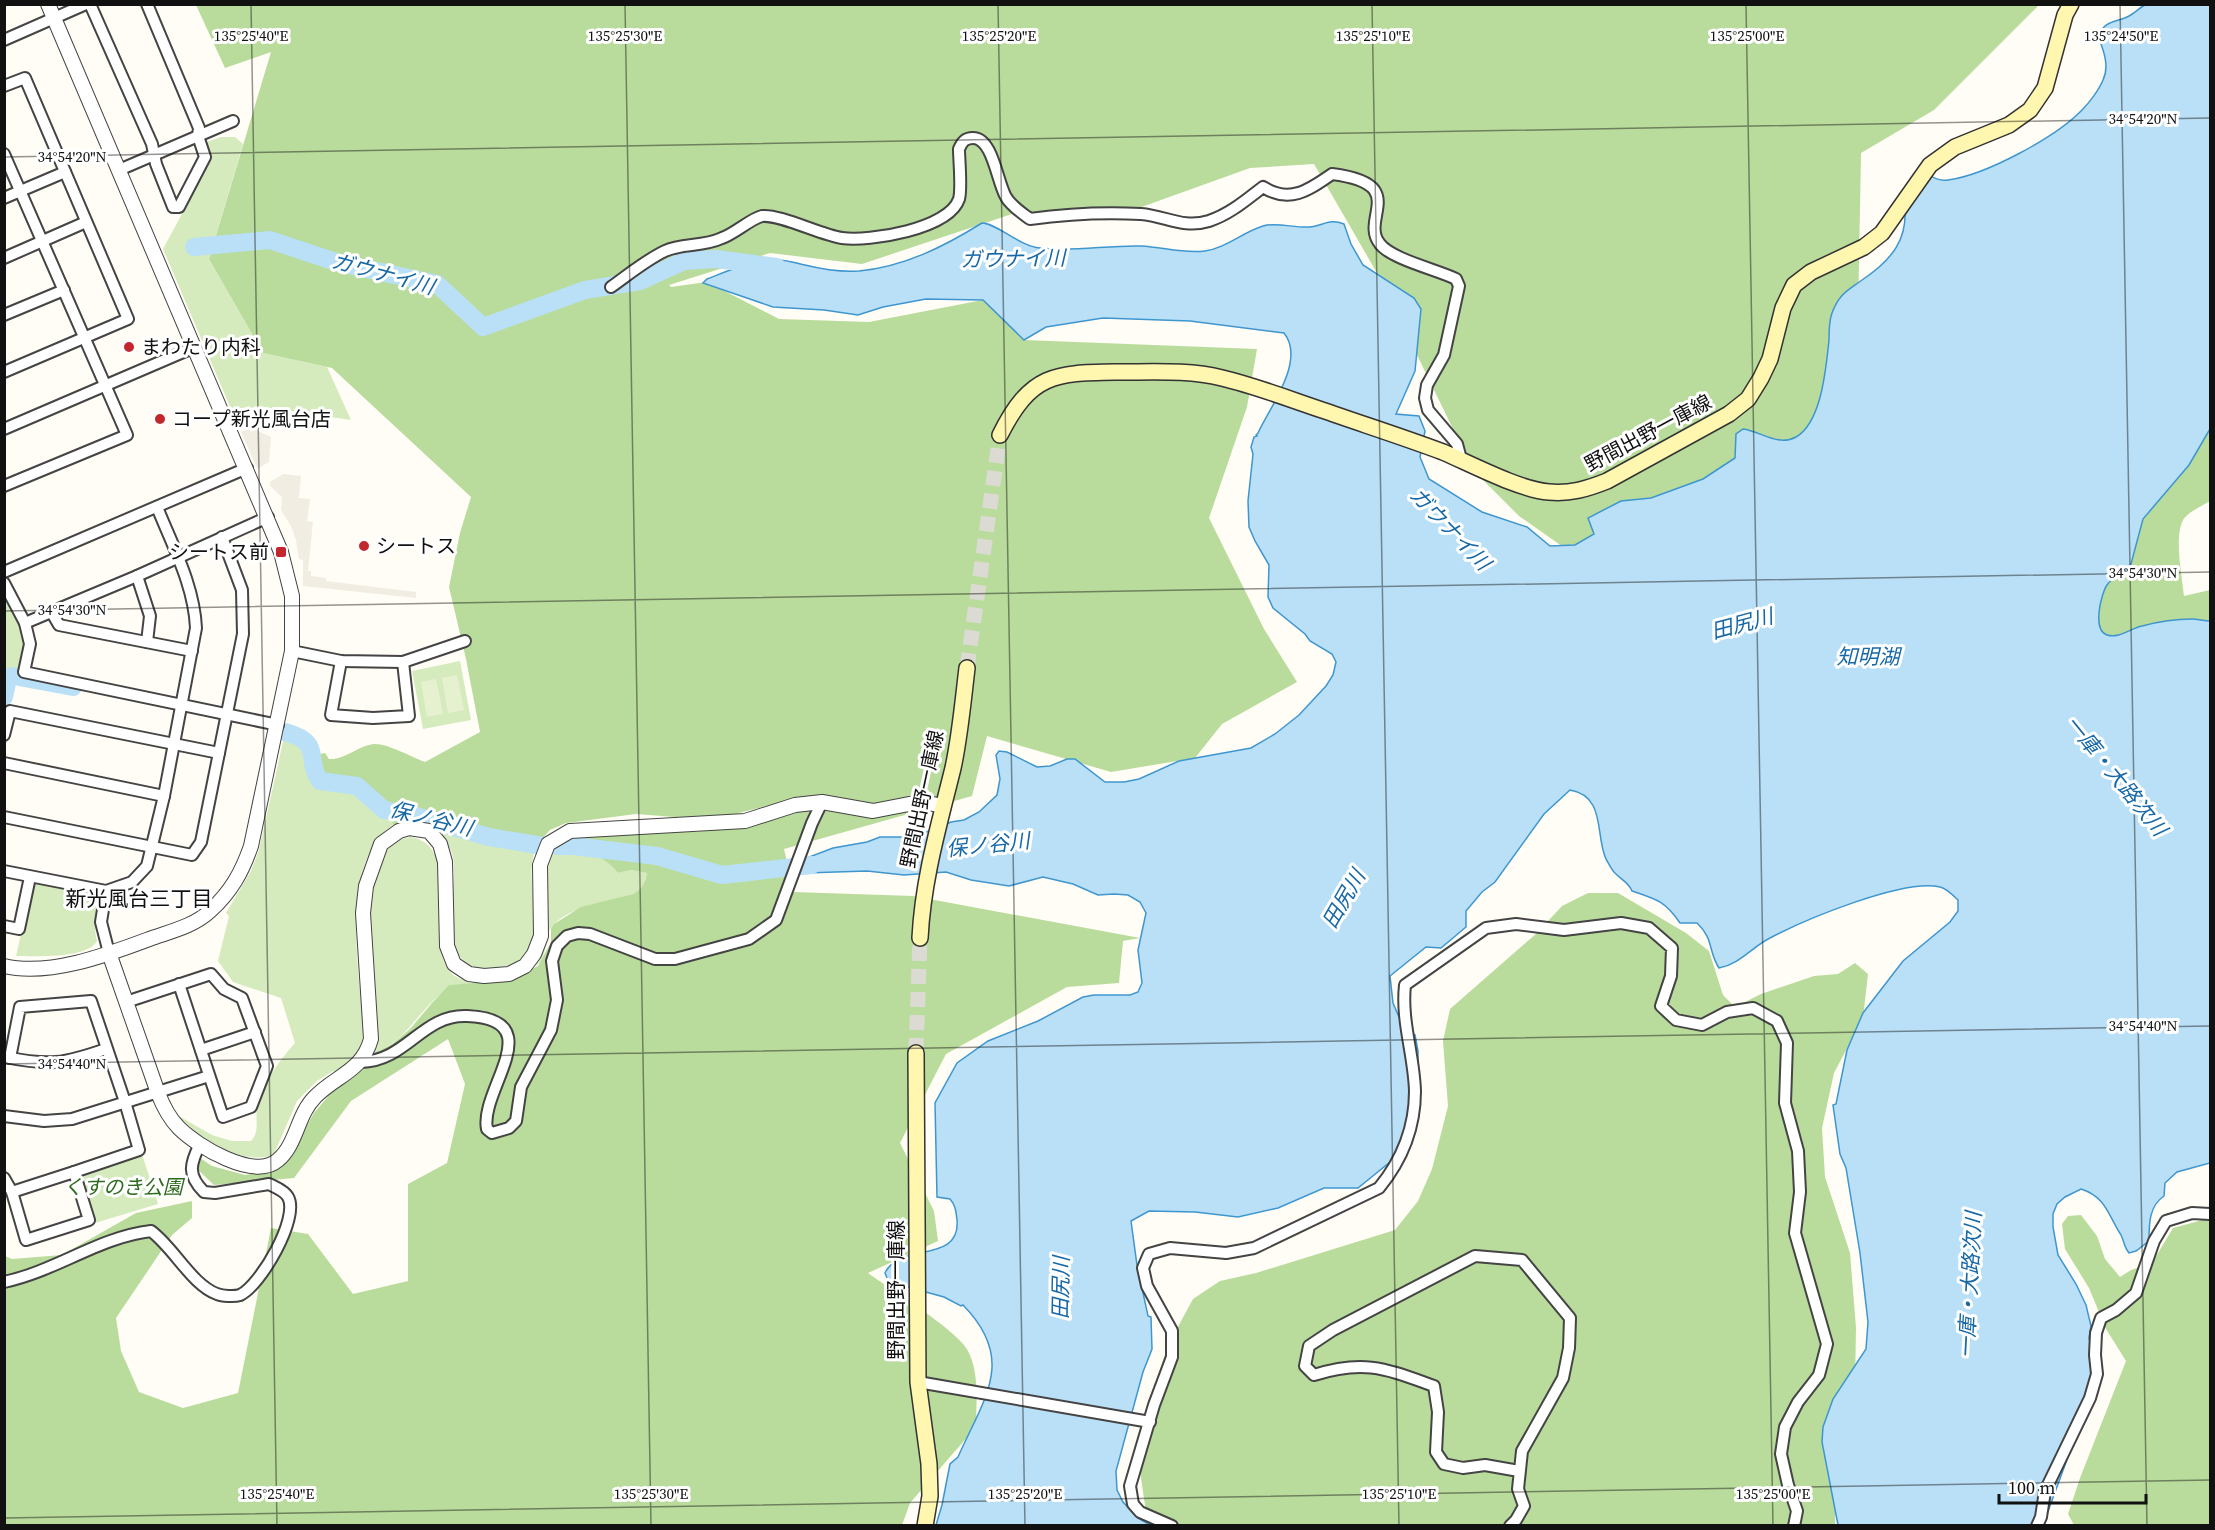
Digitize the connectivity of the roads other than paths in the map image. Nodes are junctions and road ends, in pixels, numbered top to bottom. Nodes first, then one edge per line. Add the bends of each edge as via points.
1 (48, 4) edge
2 (88, 4) edge
3 (147, 4) edge
4 (2071, 4) edge
5 (54, 19) junction
6 (4, 40) edge
7 (4, 86) edge
8 (233, 122) dead end
9 (198, 136) junction
10 (4, 154) edge
11 (155, 155) junction
12 (119, 170) junction
13 (65, 172) junction
14 (20, 191) junction
15 (4, 198) edge
16 (86, 222) junction
17 (42, 241) junction
18 (4, 258) edge
19 (611, 287) dead end
20 (64, 290) junction
21 (4, 315) edge
22 (84, 337) junction
23 (195, 347) junction
24 (4, 372) edge
25 (106, 385) junction
26 (4, 429) edge
27 (1000, 435) tunnel mouth
28 (1461, 459) junction
29 (247, 468) junction
30 (4, 486) edge
31 (157, 507) junction
32 (268, 517) junction
33 (222, 537) junction
34 (178, 557) junction
35 (4, 572) edge
36 (137, 576) junction
37 (4, 583) edge
38 (52, 613) junction
39 (25, 623) junction
40 (465, 641) dead end
41 (147, 642) junction
42 (192, 651) junction
43 (292, 651) junction
44 (341, 661) junction
45 (403, 662) junction
46 (967, 668) tunnel mouth
47 (182, 704) junction
48 (227, 714) junction
49 (278, 725) junction
50 (4, 735) edge
51 (174, 743) junction
52 (219, 753) junction
53 (4, 763) edge
54 (164, 796) junction
55 (822, 802) junction
56 (941, 814) junction
57 (4, 818) edge
58 (152, 846) junction
59 (4, 871) edge
60 (30, 877) junction
61 (106, 891) junction
62 (4, 926) edge
63 (920, 938) tunnel mouth
64 (109, 953) junction
65 (4, 966) edge
66 (179, 984) junction
67 (126, 1002) junction
68 (255, 1032) junction
69 (106, 1049) junction
70 (201, 1050) junction
71 (916, 1053) tunnel mouth
72 (7, 1058) edge
73 (361, 1062) junction
74 (209, 1076) junction
75 (158, 1093) junction
76 (125, 1102) junction
77 (4, 1116) edge
78 (200, 1144) junction
79 (74, 1172) junction
80 (4, 1178) edge
81 (12, 1192) junction
82 (2211, 1214) edge
83 (4, 1282) edge
84 (918, 1382) junction
85 (1150, 1422) junction
86 (1519, 1471) junction
87 (925, 1526) edge
88 (1172, 1526) edge
89 (1510, 1526) edge
90 (1794, 1526) edge
91 (2037, 1526) edge

1 - 5 street
2 - 5 street
2 - 11 street
3 - 9 street via 199,128
4 - 28 main road, 野間出野一庫線 via 2045,88 2030,110 2009,125 1955,147 1930,165 1882,233 1864,247 1810,272 1794,285 1761,378 1748,399 1729,414 1606,481 1567,493 1528,488
5 - 6 street
5 - 12 street
7 - 13 street via 24,78
8 - 9 street
9 - 11 street
9 - 11 street via 205,157 179,207 173,207
10 - 14 street
11 - 12 street
12 - 23 street
13 - 14 street
13 - 16 street
14 - 15 street
14 - 17 street
16 - 17 street
16 - 22 street via 128,319
17 - 18 street
17 - 20 street
19 - 28 street via 664,251 710,244 761,216 842,238 893,235 929,223 951,211 959,198 959,148 968,138 986,144 1006,198 1030,219 1142,214 1196,224 1233,210 1263,186 1274,194 1296,194 1332,174 1346,176 1368,185 1377,194 1375,236 1380,245 1456,279 1459,286 1444,355 1427,386 1425,398 1428,410 1457,444
20 - 21 street
20 - 22 street
22 - 24 street
22 - 25 street
23 - 25 street
23 - 29 street
25 - 26 street
25 - 30 street via 127,435
27 - 28 main road, 野間出野一庫線 via 1026,394 1040,382 1059,375 1192,373 1222,377
29 - 31 street
29 - 32 street
31 - 34 street
31 - 35 street
32 - 33 street
32 - 43 street via 292,596
33 - 34 street
33 - 48 street via 242,590 243,634
34 - 36 street
34 - 42 street via 195,605
36 - 38 street
36 - 41 street via 150,616
37 - 39 street
38 - 39 street
38 - 41 street via 59,625
39 - 47 street via 30,644 24,672
40 - 45 street
41 - 42 street
42 - 47 street
43 - 44 street
43 - 49 street
44 - 45 street
44 - 45 street via 331,715 373,718 409,716
46 - 56 main road, 野間出野一庫線 via 953,765
47 - 48 street
47 - 51 street
48 - 49 street
48 - 52 street
49 - 64 street via 251,846 228,894 189,925
50 - 51 street via 10,711
51 - 52 street
51 - 54 street
52 - 58 street via 201,842 192,855
53 - 54 street
54 - 58 street
55 - 56 street via 873,810 928,803
55 - 73 street via 777,920 749,939 675,959 656,959 590,934 567,936 557,946 552,961 556,1013 521,1087 516,1121 509,1128 492,1133 484,1118 508,1050 506,1029 497,1022 484,1017 453,1016 419,1033 390,1056
55 - 73 street via 795,805 745,821 570,831 548,844 540,865 541,936 534,954 525,966 509,974 484,976 469,974 453,964 447,946 445,862 440,844 429,831 399,831 381,844 366,886 363,913 371,1039
56 - 63 main road, 野間出野一庫線 via 928,865
57 - 58 street
58 - 61 street via 147,866 140,875
59 - 60 street
60 - 61 street
60 - 62 street via 19,929
61 - 64 street via 100,922
64 - 65 street via 43,968
64 - 67 street
66 - 67 street
66 - 68 street via 211,974 224,988 242,998
66 - 70 street
67 - 75 street
68 - 70 street
68 - 74 street via 267,1066 251,1107 223,1117
69 - 72 street via 55,1063
69 - 72 street via 91,1001 20,1007
69 - 76 street
70 - 74 street
71 - 84 main road, 野間出野一庫線
73 - 78 street via 315,1097 288,1148 275,1163 250,1166
74 - 75 street
75 - 76 street
75 - 78 street via 167,1114
76 - 77 street via 72,1119 44,1121
76 - 79 street via 139,1150
78 - 83 street via 191,1170 195,1183 204,1192 269,1184 287,1195 289,1201 291,1209 282,1243 250,1287 238,1296 219,1295 207,1289 163,1239 151,1231 113,1239
79 - 81 street
79 - 81 street via 89,1220 58,1230 26,1240
80 - 81 street
82 - 91 street via 2192,1213 2166,1221 2154,1241 2136,1293 2101,1318 2096,1334 2097,1374 2090,1398 2045,1491
84 - 85 street
84 - 87 main road, 野間出野一庫線 via 929,1464 930,1496
85 - 88 street via 1130,1486 1133,1504 1140,1512
85 - 90 street via 1172,1357 1172,1331 1147,1286 1143,1268 1149,1254 1170,1248 1226,1253 1254,1248 1379,1188 1394,1170 1414,1117 1415,1089 1403,1006 1405,985 1486,928 1516,924 1564,930 1621,923 1649,928 1672,948 1671,976 1661,1006 1676,1020 1702,1025 1727,1012 1753,1008 1778,1021 1787,1043 1785,1103 1798,1151 1800,1192 1795,1233 1827,1344 1819,1375 1785,1427 1781,1454 1797,1511
86 - 86 street via 1444,1464 1436,1452 1438,1412 1434,1386 1370,1366 1339,1367 1314,1375 1305,1366 1310,1346 1333,1330 1475,1256 1522,1260 1570,1318 1563,1378 1522,1451
86 - 89 street via 1518,1489 1524,1506

